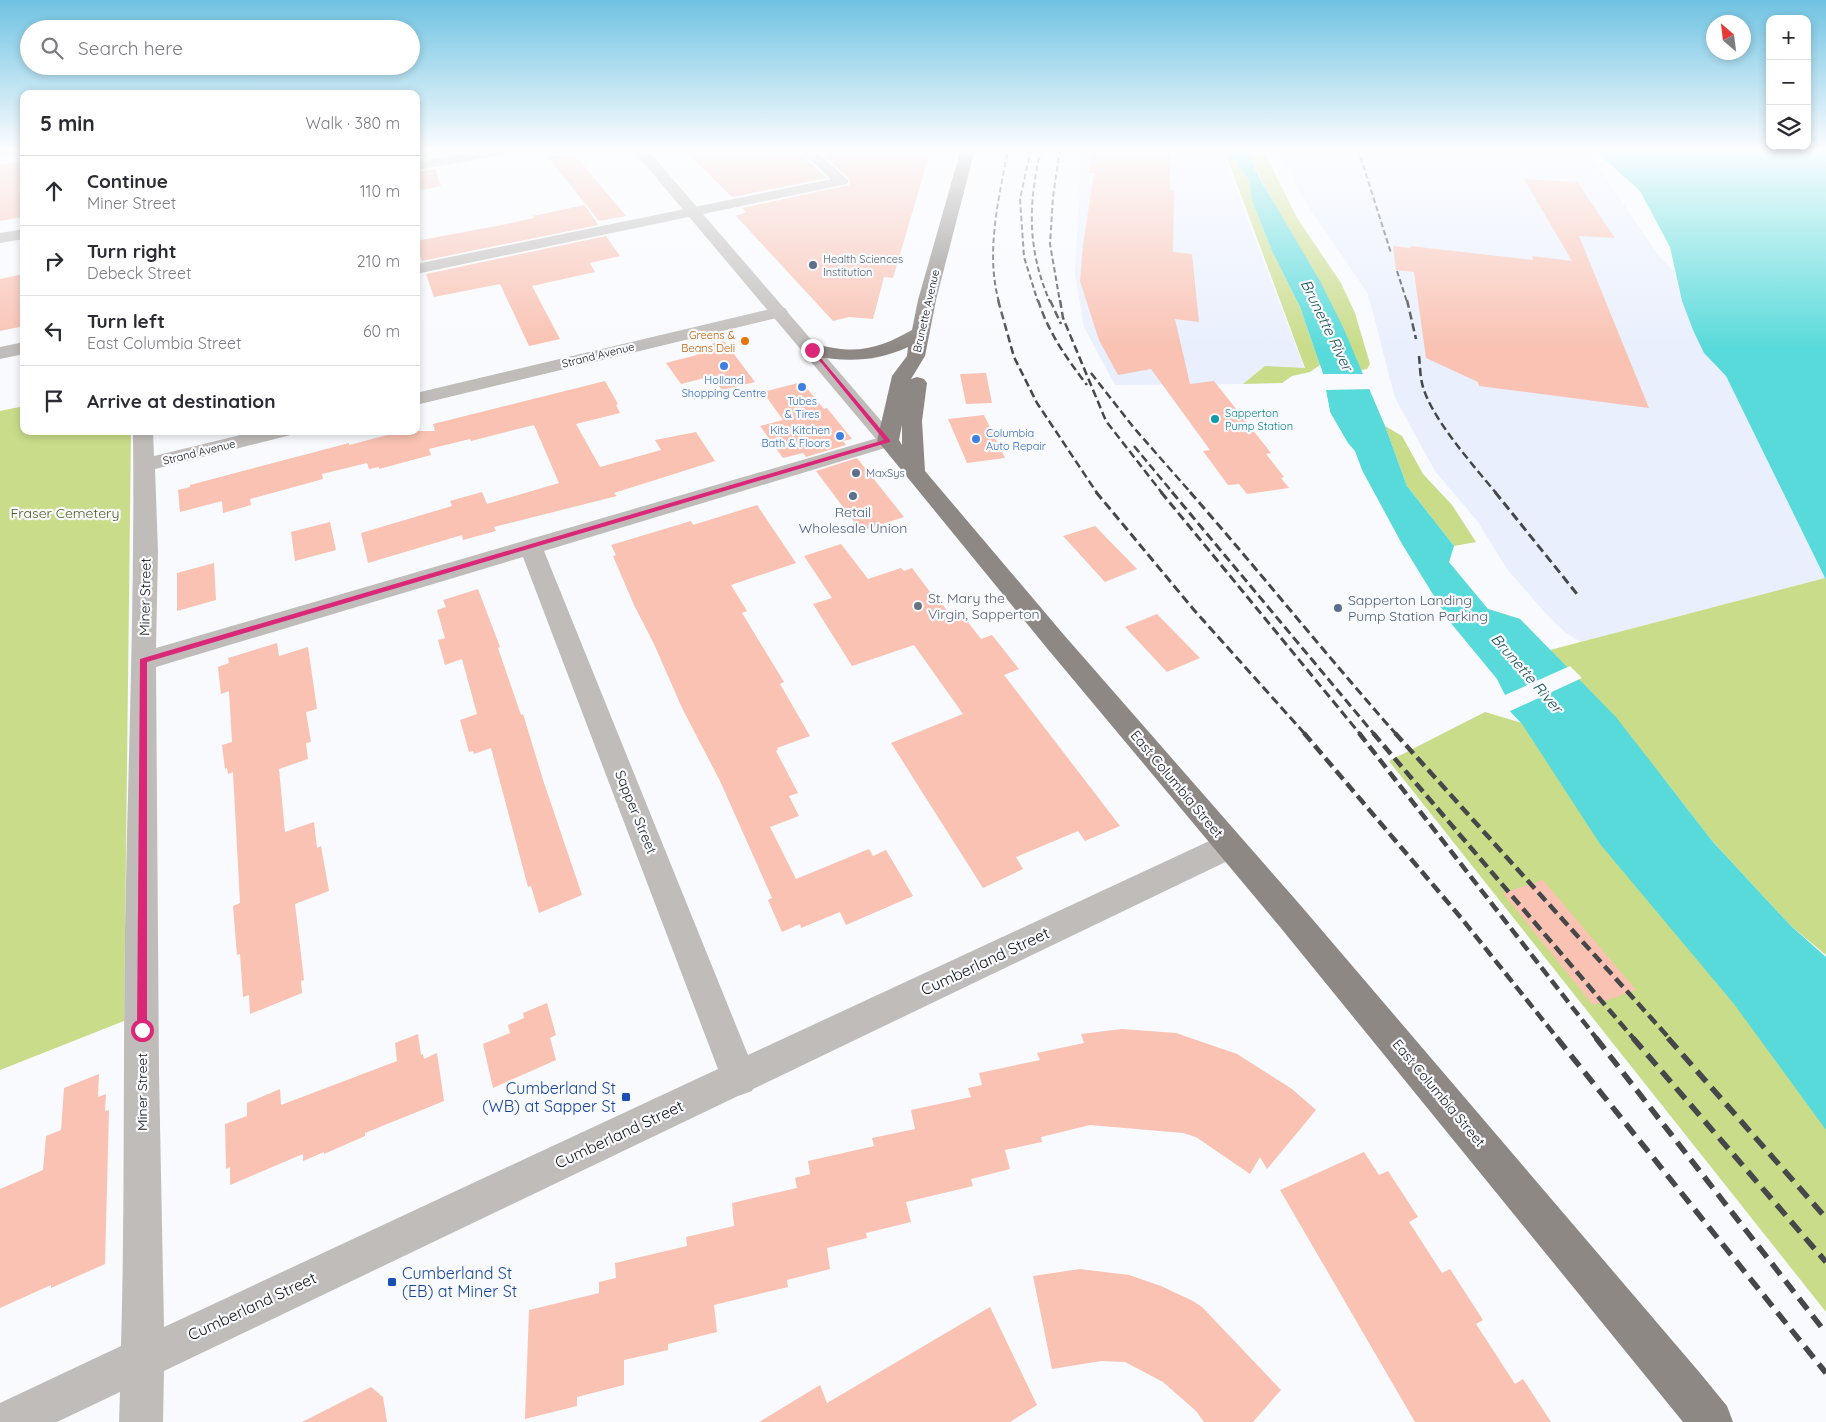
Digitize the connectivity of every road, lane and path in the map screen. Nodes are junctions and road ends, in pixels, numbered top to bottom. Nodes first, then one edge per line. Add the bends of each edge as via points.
1 (678, 215) edge
2 (697, 215) edge
3 (951, 215) edge
4 (20, 235) edge
5 (0, 238) edge
6 (420, 268) edge
7 (779, 312) junction
8 (920, 333) junction
9 (20, 349) edge
10 (812, 350) junction
11 (0, 353) edge
12 (916, 356) junction
13 (420, 398) edge
14 (143, 435) edge
15 (268, 435) edge
16 (888, 441) junction
17 (144, 465) junction
18 (914, 473) junction
19 (531, 547) junction
20 (143, 661) junction
21 (1229, 846) junction
22 (739, 1078) junction
23 (141, 1358) junction
24 (8, 1422) edge
25 (141, 1422) edge
26 (1711, 1422) edge

1 - 6 street
2 - 7 street, East Columbia Street
3 - 8 main road, Brunette Avenue
4 - 5 street
7 - 10 street, East Columbia Street
7 - 13 street, Strand Avenue
8 - 10 main road via 896,347 865,355
8 - 12 main road, Brunette Avenue
9 - 11 street
10 - 16 street, East Columbia Street
12 - 16 main road, Brunette Avenue via 902,376
12 - 18 main road via 917,381 912,421
14 - 17 street, Miner Street
15 - 17 street, Strand Avenue
16 - 18 main road, East Columbia Street
16 - 19 street
17 - 20 street, Miner Street
18 - 21 main road, East Columbia Street
19 - 20 street
19 - 22 street, Sapper Street
20 - 23 street, Miner Street
21 - 22 street, Cumberland Street
21 - 26 main road, East Columbia Street via 1491,1155
22 - 23 street, Cumberland Street
23 - 24 street, Cumberland Street
23 - 25 street, Miner Street

